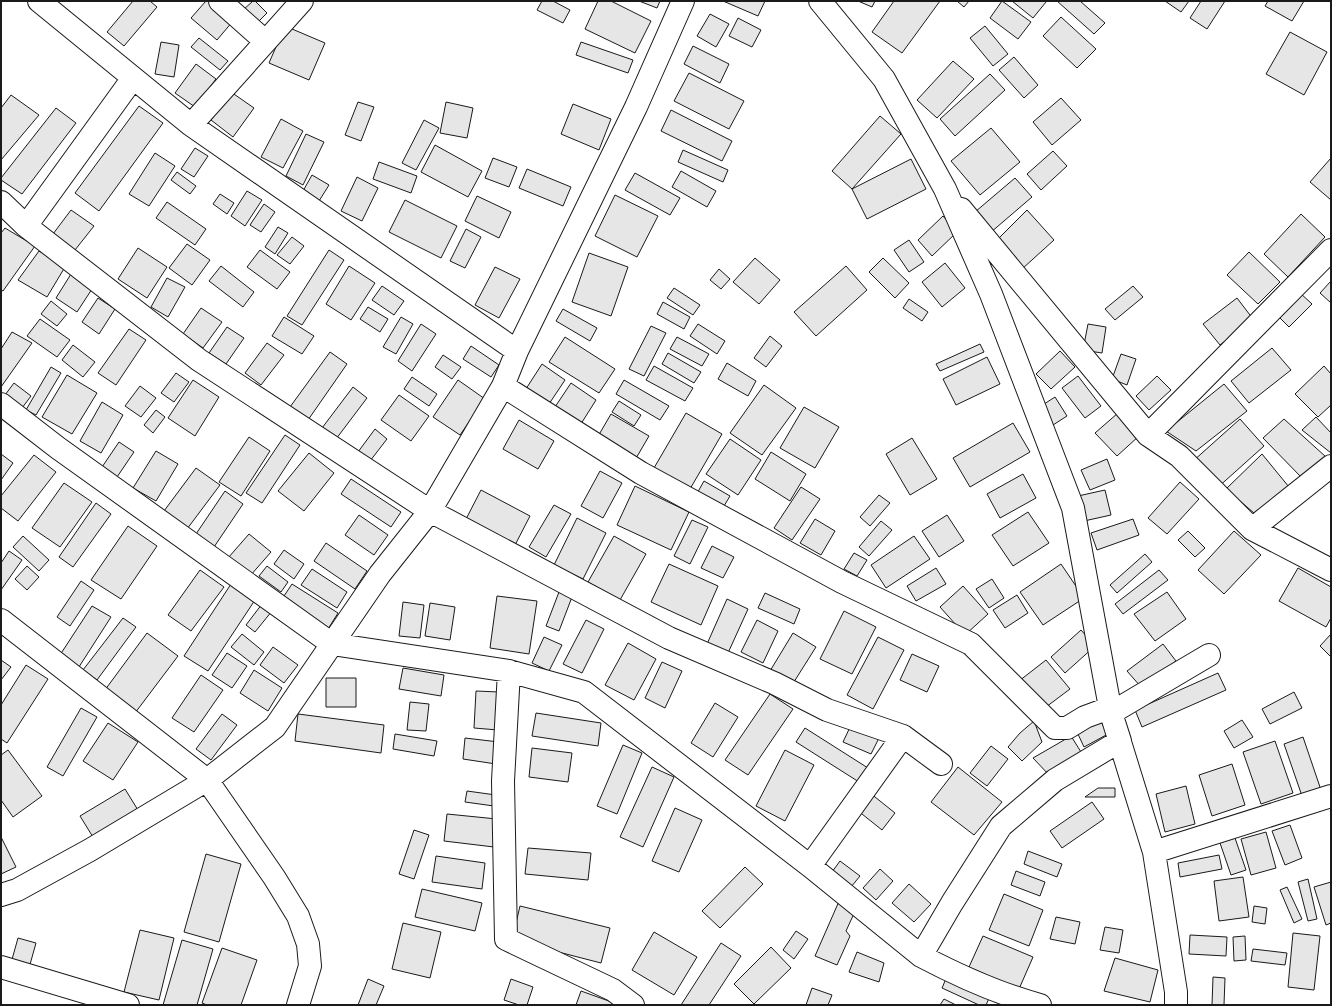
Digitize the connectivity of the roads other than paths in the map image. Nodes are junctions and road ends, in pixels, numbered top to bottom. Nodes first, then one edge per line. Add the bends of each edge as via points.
1 (39, 1) edge
2 (220, 1) edge
3 (302, 1) edge
4 (683, 1) edge
5 (820, 1) edge
6 (265, 41) junction
7 (133, 78) junction
8 (191, 125) junction
9 (944, 189) junction
10 (1, 202) edge
11 (26, 226) junction
12 (1331, 250) edge
13 (517, 351) junction
14 (503, 386) junction
15 (1, 404) edge
16 (1148, 435) junction
17 (1331, 466) edge
18 (430, 511) junction
19 (1252, 529) junction
20 (1331, 570) edge
21 (1, 620) edge
22 (332, 644) junction
23 (1209, 655) dead end
24 (509, 671) junction
25 (1111, 713) junction
26 (903, 736) junction
27 (1120, 741) junction
28 (941, 764) dead end
29 (207, 780) junction
30 (1331, 796) edge
31 (1154, 852) junction
32 (810, 866) junction
33 (1, 895) edge
34 (922, 956) junction
35 (1, 967) edge
36 (124, 1004) edge
37 (298, 1005) edge
38 (633, 1005) edge
39 (1040, 1005) edge
40 (1176, 1005) edge

1 - 7 street
2 - 6 street
3 - 6 street
4 - 13 street via 636,107
5 - 9 street via 884,79
6 - 8 street
7 - 8 street
7 - 11 street
8 - 13 street
9 - 16 street
9 - 25 street via 991,294 1073,508
10 - 11 street
11 - 18 street via 199,360
12 - 16 street
13 - 14 street
14 - 18 street
14 - 25 street via 641,473 842,582 971,644 1055,728 1067,728 1085,717 1104,710
15 - 22 street via 58,448
16 - 19 street via 1179,456
17 - 19 street
18 - 22 street via 380,574
18 - 26 street via 669,638 774,683 827,710
19 - 20 street
21 - 29 street
22 - 24 street
22 - 29 street via 275,727
23 - 25 street
24 - 32 street via 584,692
24 - 38 street via 503,781 506,939 613,990
25 - 27 street
26 - 28 street
26 - 32 street
27 - 31 street
27 - 34 street via 1056,780 1001,826
29 - 33 street via 90,850 17,890
29 - 37 street via 298,916 308,944 310,966
30 - 31 street
31 - 40 street
32 - 34 street
34 - 39 street via 953,973
35 - 36 street

